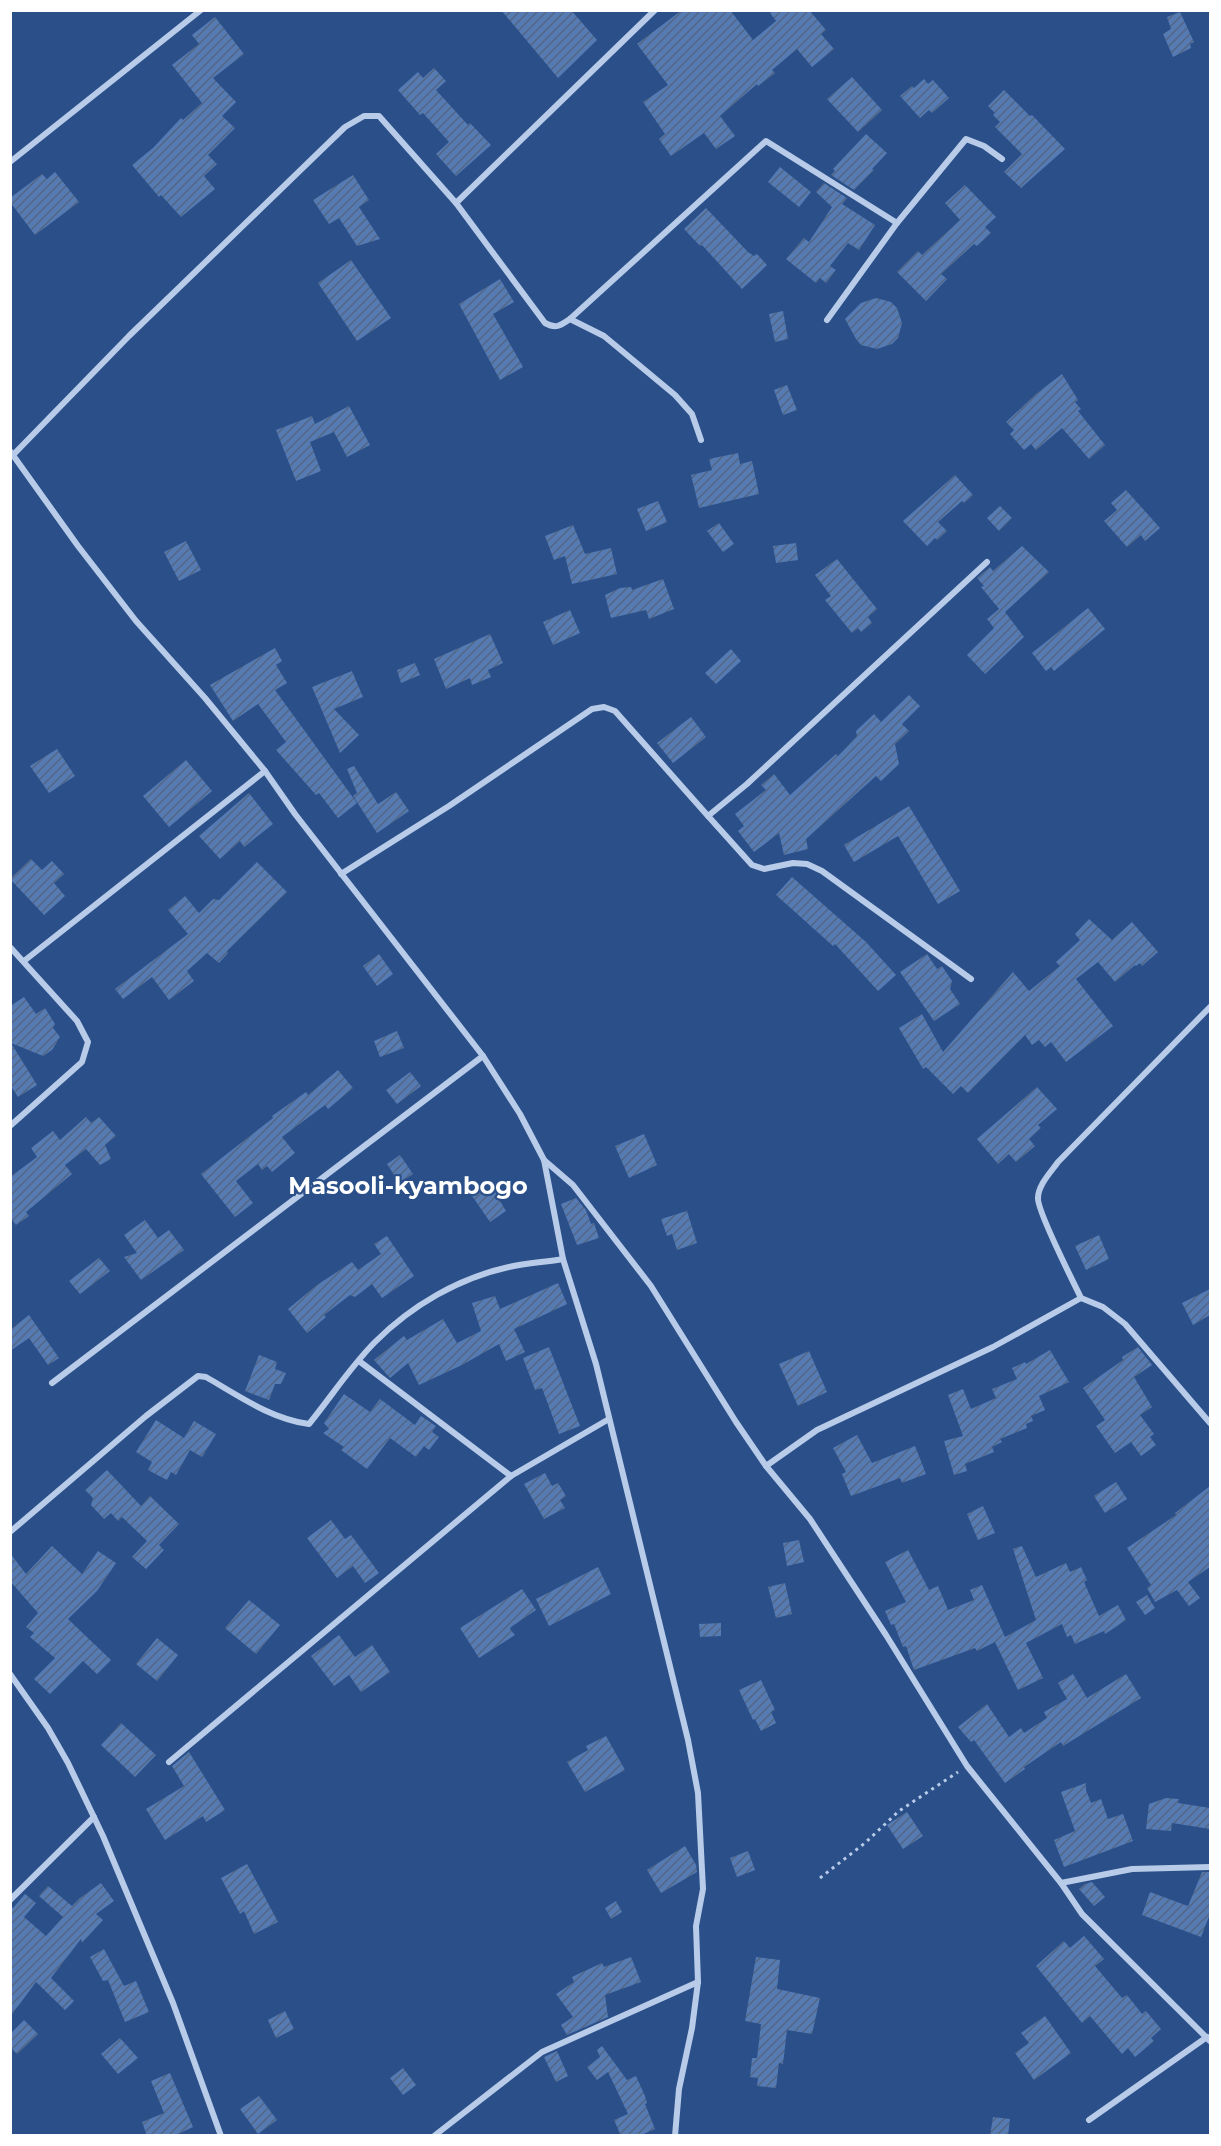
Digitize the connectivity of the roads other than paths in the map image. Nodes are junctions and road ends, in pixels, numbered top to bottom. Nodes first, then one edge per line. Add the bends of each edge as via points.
1 (201, 10) edge
2 (655, 10) edge
3 (1002, 159) dead end
4 (10, 162) edge
5 (456, 203) junction
6 (897, 223) junction
7 (570, 320) junction
8 (827, 320) dead end
9 (701, 440) dead end
10 (12, 453) edge
11 (987, 562) dead end
12 (265, 771) junction
13 (708, 816) junction
14 (341, 874) junction
15 (10, 947) edge
16 (24, 960) junction
17 (970, 979) dead end
18 (1210, 1007) edge
19 (483, 1056) junction
20 (10, 1125) edge
21 (544, 1160) junction
22 (563, 1259) junction
23 (1081, 1298) junction
24 (359, 1361) junction
25 (52, 1383) dead end
26 (609, 1419) junction
27 (1210, 1423) edge
28 (766, 1466) junction
29 (511, 1476) junction
30 (10, 1532) edge
31 (10, 1674) edge
32 (169, 1762) dead end
33 (94, 1817) junction
34 (1210, 1867) edge
35 (1061, 1883) junction
36 (10, 1900) edge
37 (698, 1982) junction
38 (1209, 2039) edge
39 (1089, 2120) dead end
40 (221, 2136) edge
41 (434, 2136) edge
42 (675, 2136) edge

1 - 4 street
2 - 5 street
3 - 6 street via 966,139
5 - 7 street via 545,323 553,327
5 - 10 street via 379,116 356,119
6 - 7 street via 766,141
6 - 8 street
7 - 9 street via 604,336 675,395 692,414
10 - 12 street via 136,621
11 - 13 street
12 - 14 street
12 - 16 street
13 - 14 street via 615,711 604,707 592,709
13 - 17 street via 752,865 764,869 807,864
14 - 19 street
15 - 16 street
16 - 20 street via 77,1021 88,1042 82,1062
18 - 23 street via 1044,1181 1038,1199
19 - 21 street
19 - 25 street
21 - 22 street
21 - 28 street via 573,1185 651,1286
22 - 24 street via 509,1267 437,1293 375,1342
22 - 26 street
23 - 27 street via 1103,1306 1125,1324
23 - 28 street via 993,1347 817,1430
24 - 29 street
24 - 30 street via 309,1424 271,1414 198,1376
26 - 29 street
26 - 37 street via 698,1793 703,1889 696,1926
28 - 35 street via 810,1519 967,1766
29 - 32 street
31 - 33 street via 58,1746
33 - 36 street
33 - 40 street via 173,2003
34 - 35 street via 1132,1869
35 - 38 street via 1082,1914
37 - 41 street via 542,2052
37 - 42 street
38 - 39 street

